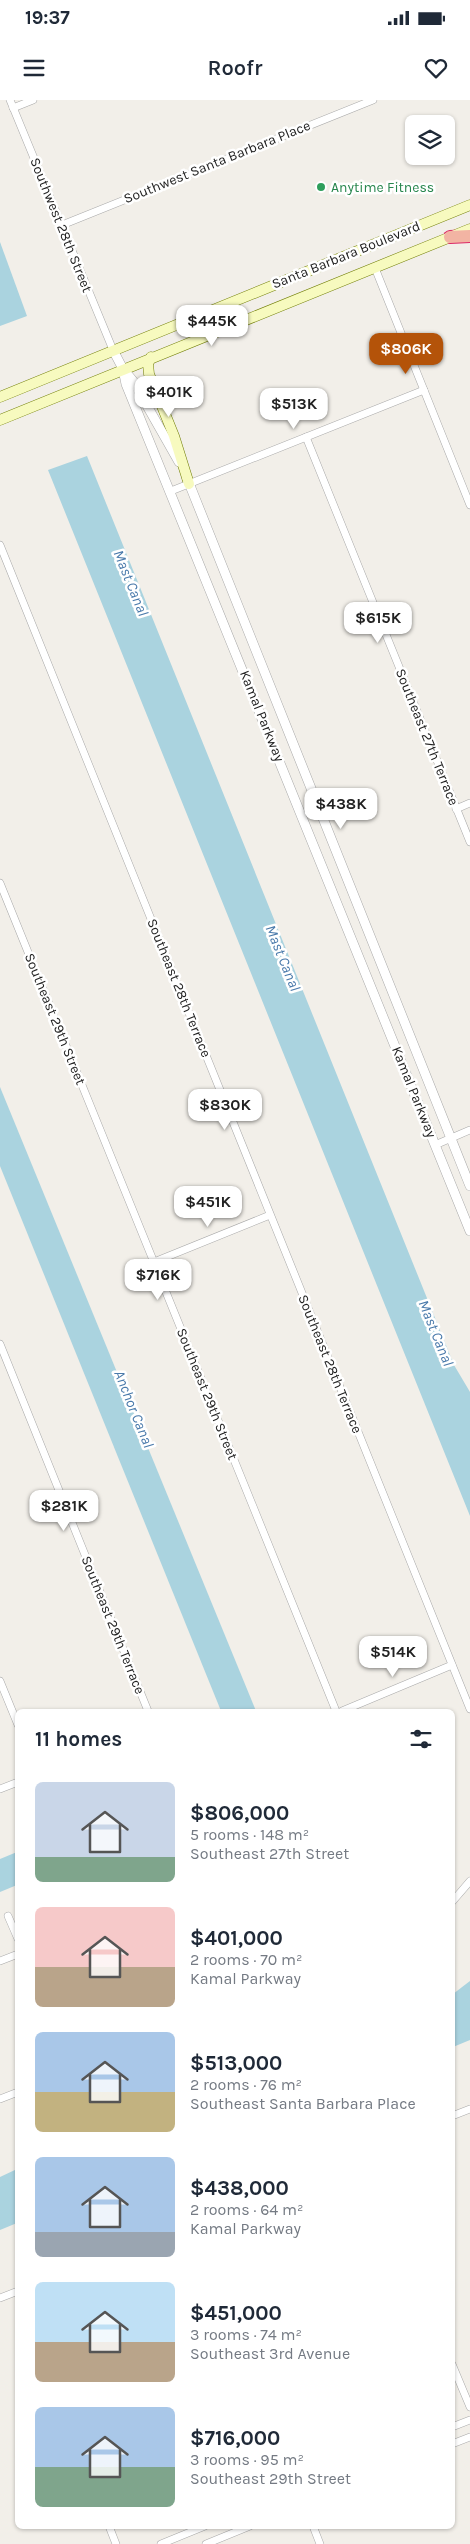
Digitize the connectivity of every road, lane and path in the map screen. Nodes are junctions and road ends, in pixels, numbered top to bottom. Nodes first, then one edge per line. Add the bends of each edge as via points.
1 (10, 100) edge
2 (33, 100) edge
3 (373, 100) edge
4 (13, 108) junction
5 (470, 206) edge
6 (62, 225) junction
7 (470, 229) edge
8 (470, 236) edge
9 (450, 237) junction
10 (375, 268) junction
11 (113, 350) junction
12 (151, 357) junction
13 (123, 369) junction
14 (424, 390) junction
15 (0, 397) edge
16 (0, 420) edge
17 (306, 437) junction
18 (190, 484) junction
19 (172, 491) junction
20 (470, 505) edge
21 (0, 545) edge
22 (3, 563) edge
23 (470, 803) edge
24 (456, 809) junction
25 (470, 842) edge
26 (0, 883) edge
27 (470, 1130) edge
28 (451, 1138) junction
29 (435, 1145) junction
30 (470, 1186) edge
31 (270, 1214) junction
32 (470, 1231) edge
33 (154, 1262) junction
34 (0, 1344) edge
35 (452, 1665) junction
36 (0, 1682) edge
37 (147, 1709) edge
38 (335, 1709) edge
39 (347, 1709) edge
40 (470, 1709) edge
41 (15, 1718) edge
42 (15, 1783) edge
43 (0, 1789) edge
44 (470, 1881) edge
45 (455, 1898) edge
46 (8, 1916) dead end
47 (15, 1932) edge
48 (15, 1955) edge
49 (0, 1962) edge
50 (15, 2093) edge
51 (0, 2099) edge
52 (470, 2108) edge
53 (455, 2115) edge
54 (15, 2294) edge
55 (0, 2298) edge
56 (455, 2371) edge
57 (470, 2407) edge
58 (470, 2420) edge
59 (455, 2426) edge
60 (470, 2437) edge
61 (455, 2443) edge
62 (110, 2529) edge
63 (198, 2529) edge
64 (241, 2529) edge
65 (314, 2529) edge
66 (116, 2544) edge
67 (162, 2544) edge
68 (206, 2544) edge
69 (320, 2544) edge

1 - 4 street, Southwest 28th Street
2 - 4 street
3 - 6 street, Southwest Santa Barbara Place
4 - 6 street, Southwest 28th Street
5 - 11 main road, Santa Barbara Boulevard
6 - 11 street, Southwest 28th Street
7 - 9 main road, Santa Barbara Boulevard
8 - 9 highway
9 - 10 main road, Santa Barbara Boulevard
10 - 12 main road, Santa Barbara Boulevard
10 - 14 street
11 - 13 street, Kamal Parkway
11 - 15 main road, Santa Barbara Boulevard
12 - 13 main road, Santa Barbara Boulevard
12 - 18 main road via 148,364 150,377
13 - 16 main road, Santa Barbara Boulevard
13 - 18 street, Kamal Parkway via 167,438
13 - 19 street, Kamal Parkway via 126,384
14 - 17 street
14 - 20 street
17 - 18 street
17 - 24 street, Southeast 27th Terrace
18 - 19 street
18 - 28 street, Kamal Parkway
19 - 29 street, Kamal Parkway
21 - 22 street, Southeast 28th Terrace
22 - 31 street, Southeast 28th Terrace
23 - 24 street
24 - 25 street, Southeast 27th Terrace
26 - 33 street, Southeast 29th Street
27 - 28 street
28 - 29 street
28 - 30 street, Kamal Parkway
29 - 32 street, Kamal Parkway
31 - 33 street
31 - 35 street, Southeast 28th Terrace
33 - 38 street, Southeast 29th Street
34 - 37 street, Southeast 29th Terrace
35 - 39 street
35 - 40 street, Southeast 28th Terrace
36 - 41 street
42 - 43 street
44 - 45 street
46 - 47 street
48 - 49 street
50 - 51 street
52 - 53 street
54 - 55 street
56 - 57 street
58 - 59 street
60 - 61 street
62 - 66 street
63 - 67 street
64 - 68 street
65 - 69 street

